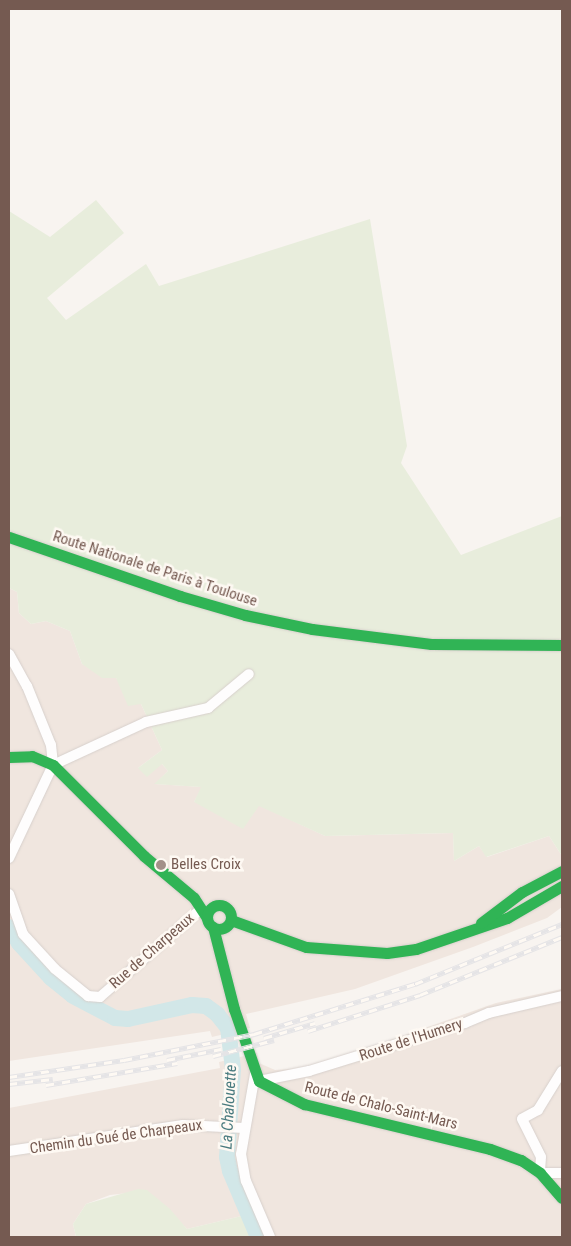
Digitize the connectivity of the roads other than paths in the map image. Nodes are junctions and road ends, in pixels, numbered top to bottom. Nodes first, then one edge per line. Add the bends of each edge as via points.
1 (9, 537) edge
2 (9, 548) edge
3 (562, 645) edge
4 (9, 654) edge
5 (562, 655) edge
6 (249, 674) dead end
7 (9, 757) edge
8 (53, 765) junction
9 (9, 858) edge
10 (562, 871) edge
11 (562, 886) edge
12 (9, 894) edge
13 (194, 898) junction
14 (214, 906) junction
15 (504, 913) junction
16 (215, 920) junction
17 (562, 996) edge
18 (562, 1071) edge
19 (257, 1077) junction
20 (244, 1128) junction
21 (9, 1151) edge
22 (540, 1173) junction
23 (562, 1173) edge
24 (562, 1198) edge
25 (270, 1237) edge

1 - 3 main road, Route Nationale de Paris à Toulouse via 180,596 245,615 312,629 431,644
2 - 5 main road, Route Nationale de Paris à Toulouse via 178,606 309,639 431,654
4 - 8 street via 27,686 51,745
6 - 8 street via 208,708 146,722
7 - 8 main road via 32,756
8 - 9 street
8 - 13 main road via 144,856
10 - 15 main road
11 - 15 main road
12 - 16 street, Rue de Charpeaux via 23,934 55,969 88,996 100,997
13 - 14 main road
13 - 16 main road
14 - 16 main road
14 - 16 main road via 228,909
15 - 16 main road via 469,932 416,949 341,952 275,939
16 - 19 main road via 234,1009
17 - 19 street, Route de l'Humery via 489,1013 448,1029 309,1071
18 - 22 street via 538,1110 522,1119 542,1157
19 - 20 street
19 - 22 main road, Route de Chalo-Saint-Mars via 304,1104 490,1149 521,1160
20 - 21 street, Chemin du Gué de Charpeaux via 183,1125
20 - 25 street via 242,1166
22 - 23 street
22 - 24 main road, Route de Chalo-Saint-Mars

